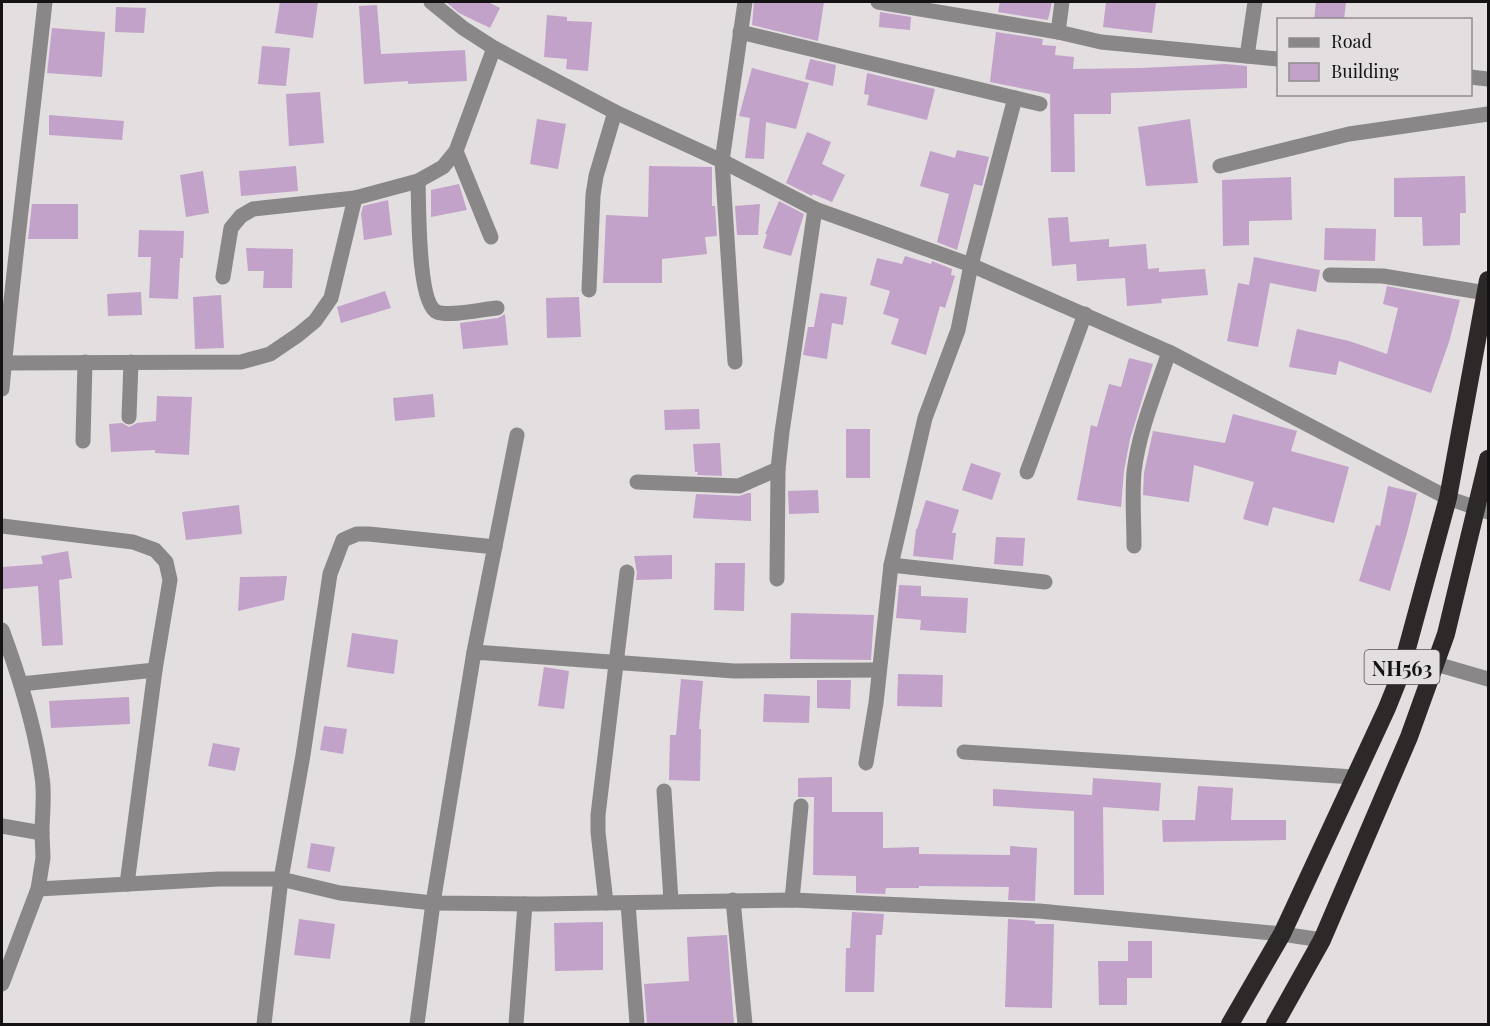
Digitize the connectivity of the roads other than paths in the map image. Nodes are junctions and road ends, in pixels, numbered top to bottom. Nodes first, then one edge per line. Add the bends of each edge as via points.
1 (45, 2) edge
2 (431, 2) edge
3 (745, 2) edge
4 (878, 2) edge
5 (1062, 2) edge
6 (1255, 2) edge
7 (932, 6) edge
8 (740, 32) junction
9 (1058, 32) junction
10 (494, 48) junction
11 (1247, 56) junction
12 (1277, 59) edge
13 (1472, 77) edge
14 (1488, 79) edge
15 (1016, 98) junction
16 (1040, 104) dead end
17 (615, 112) junction
18 (1488, 114) edge
19 (456, 151) junction
20 (722, 161) junction
21 (1220, 166) dead end
22 (418, 181) junction
23 (355, 198) junction
24 (816, 209) junction
25 (490, 237) dead end
26 (971, 265) junction
27 (1330, 275) dead end
28 (223, 277) dead end
29 (1487, 287) edge
30 (589, 290) dead end
31 (497, 308) dead end
32 (1084, 314) junction
33 (4, 323) edge
34 (1169, 352) junction
35 (85, 362) junction
36 (131, 362) junction
37 (735, 362) dead end
38 (4, 363) junction
39 (2, 389) edge
40 (129, 417) dead end
41 (517, 435) dead end
42 (83, 441) dead end
43 (1488, 459) edge
44 (778, 469) junction
45 (1027, 472) dead end
46 (637, 482) dead end
47 (1448, 498) junction
48 (1482, 510) edge
49 (2, 526) edge
50 (1134, 546) dead end
51 (495, 548) junction
52 (891, 565) junction
53 (627, 572) dead end
54 (777, 579) dead end
55 (1046, 582) dead end
56 (2, 630) edge
57 (474, 652) junction
58 (616, 662) junction
59 (1436, 664) junction
60 (155, 670) junction
61 (878, 670) junction
62 (1488, 679) edge
63 (21, 684) junction
64 (963, 752) dead end
65 (866, 763) dead end
66 (1354, 777) junction
67 (664, 792) dead end
68 (801, 806) dead end
69 (2, 826) edge
70 (42, 833) junction
71 (281, 879) junction
72 (127, 884) junction
73 (38, 889) junction
74 (733, 900) junction
75 (792, 900) junction
76 (672, 901) junction
77 (433, 903) junction
78 (606, 903) junction
79 (628, 903) junction
80 (525, 904) junction
81 (1282, 934) junction
82 (1322, 940) junction
83 (2, 984) edge
84 (264, 1024) edge
85 (417, 1024) edge
86 (516, 1024) edge
87 (637, 1024) edge
88 (746, 1024) edge
89 (1230, 1024) edge
90 (1275, 1024) edge

1 - 33 street via 17,255
2 - 10 street
3 - 8 street
4 - 7 street
5 - 9 street
6 - 11 street
7 - 9 street
8 - 15 street
8 - 20 street
9 - 11 street via 1101,42
10 - 17 street
10 - 19 street
11 - 12 street
13 - 14 street
15 - 16 street
15 - 26 street
17 - 20 street
17 - 30 street via 595,185
18 - 21 street via 1349,134
19 - 22 street via 443,167
19 - 25 street
20 - 24 street
20 - 37 street
22 - 23 street
22 - 31 street via 421,262 432,308 446,314
23 - 28 street via 253,209 241,216 231,228
23 - 36 street via 331,297 315,321 298,335 270,354 241,362
24 - 26 street
24 - 44 street
26 - 32 street
26 - 52 street via 958,330 925,418
27 - 29 street
29 - 47 highway, NH563
32 - 34 street
32 - 45 street
33 - 38 street
34 - 47 street
34 - 50 street via 1137,456
35 - 36 street
35 - 38 street
35 - 42 street
36 - 40 street
38 - 39 street
41 - 51 street
43 - 48 highway, NH563
44 - 46 street via 739,486
44 - 54 street
47 - 48 street
47 - 66 highway, NH563 via 1399,678
48 - 59 highway, NH563
49 - 60 street via 133,542 155,550 166,562 170,580
51 - 57 street
51 - 71 street via 369,534 343,540 330,574
52 - 55 street
52 - 61 street
53 - 58 street
56 - 63 street
57 - 58 street
57 - 77 street
58 - 61 street via 734,671
58 - 78 street via 598,815
59 - 62 street
59 - 82 highway, NH563
60 - 63 street
60 - 72 street
61 - 65 street
63 - 70 street via 43,779
64 - 66 street
66 - 81 highway, NH563
67 - 76 street
68 - 75 street
69 - 70 street
70 - 73 street
71 - 72 street
71 - 77 street via 340,893
71 - 84 street
72 - 73 street
73 - 83 street
74 - 75 street
74 - 76 street
74 - 88 street
75 - 81 street via 1039,911
76 - 79 street
77 - 80 street
77 - 85 street
78 - 79 street
78 - 80 street
79 - 87 street
80 - 86 street
81 - 82 street
81 - 89 highway, NH563
82 - 90 highway, NH563

